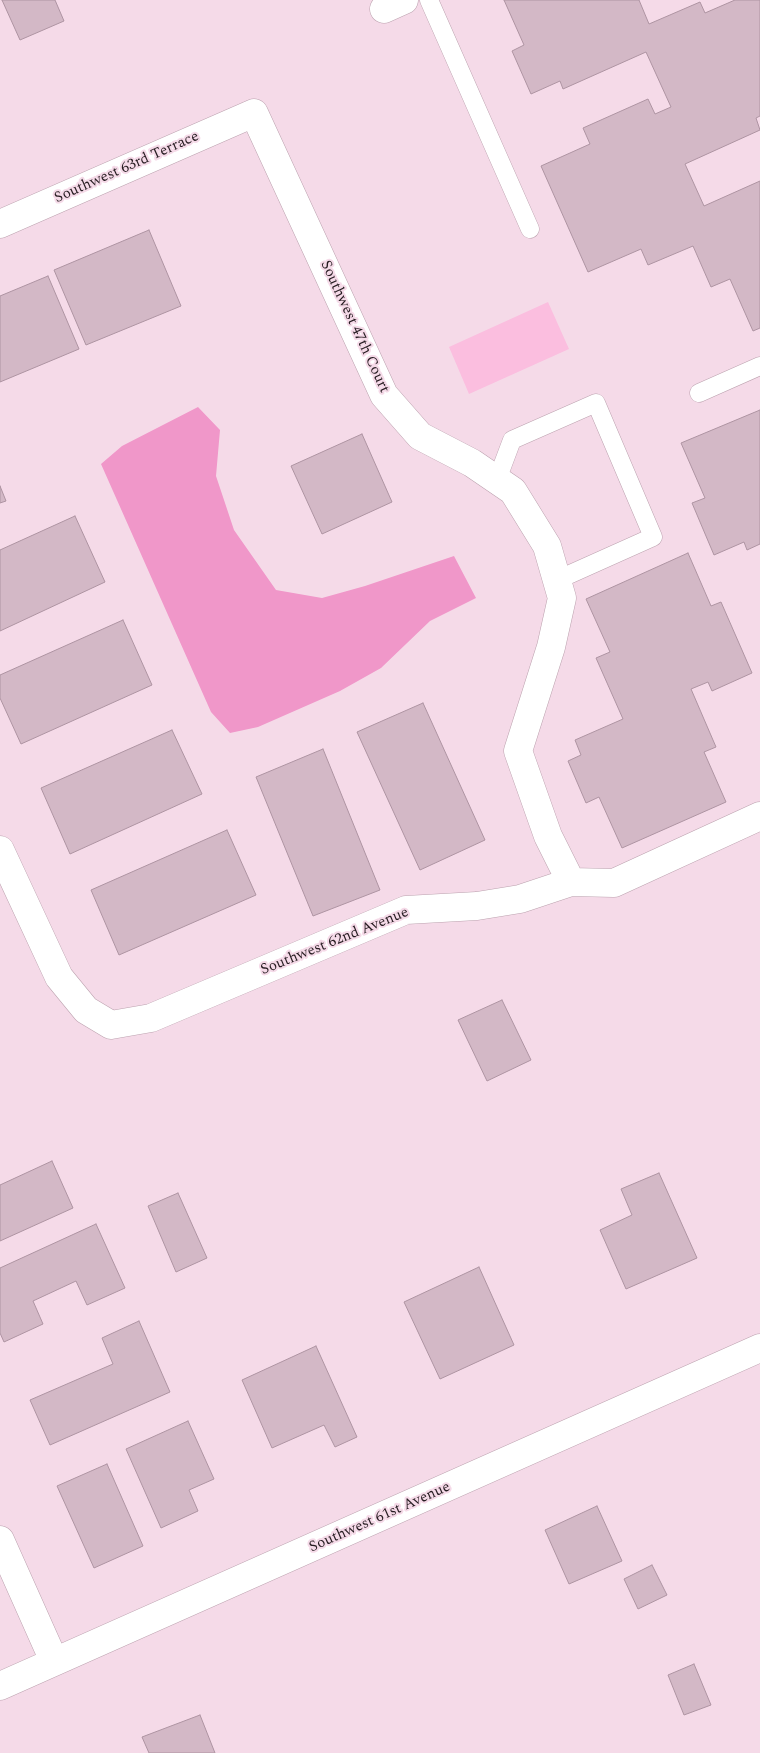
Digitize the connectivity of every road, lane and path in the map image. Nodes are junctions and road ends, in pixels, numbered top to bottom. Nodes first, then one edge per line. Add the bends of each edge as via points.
1 (429, 0) edge
2 (254, 113) joint
3 (0, 224) edge
4 (530, 229) dead end
5 (760, 366) edge
6 (699, 393) dead end
7 (497, 480) junction
8 (557, 580) junction
9 (760, 816) edge
10 (0, 850) edge
11 (571, 882) junction
12 (760, 1348) edge
13 (0, 1540) edge
14 (54, 1661) junction
15 (0, 1686) edge

1 - 4 lane
2 - 3 street, Southwest 63rd Terrace
2 - 7 street, Southwest 47th Court via 384,395 420,436
5 - 6 lane
7 - 8 street, Southwest 47th Court via 513,491 547,546
7 - 8 lane via 512,440 596,403 653,537
8 - 11 street, Southwest 47th Court via 562,598 551,647 518,751 548,836
9 - 11 street, Southwest 62nd Avenue via 614,883
10 - 11 street, Southwest 62nd Avenue via 59,978 86,1010 112,1025 151,1018 406,910 478,906 520,899
12 - 14 street, Southwest 61st Avenue
13 - 14 street
14 - 15 street, Southwest 61st Avenue

